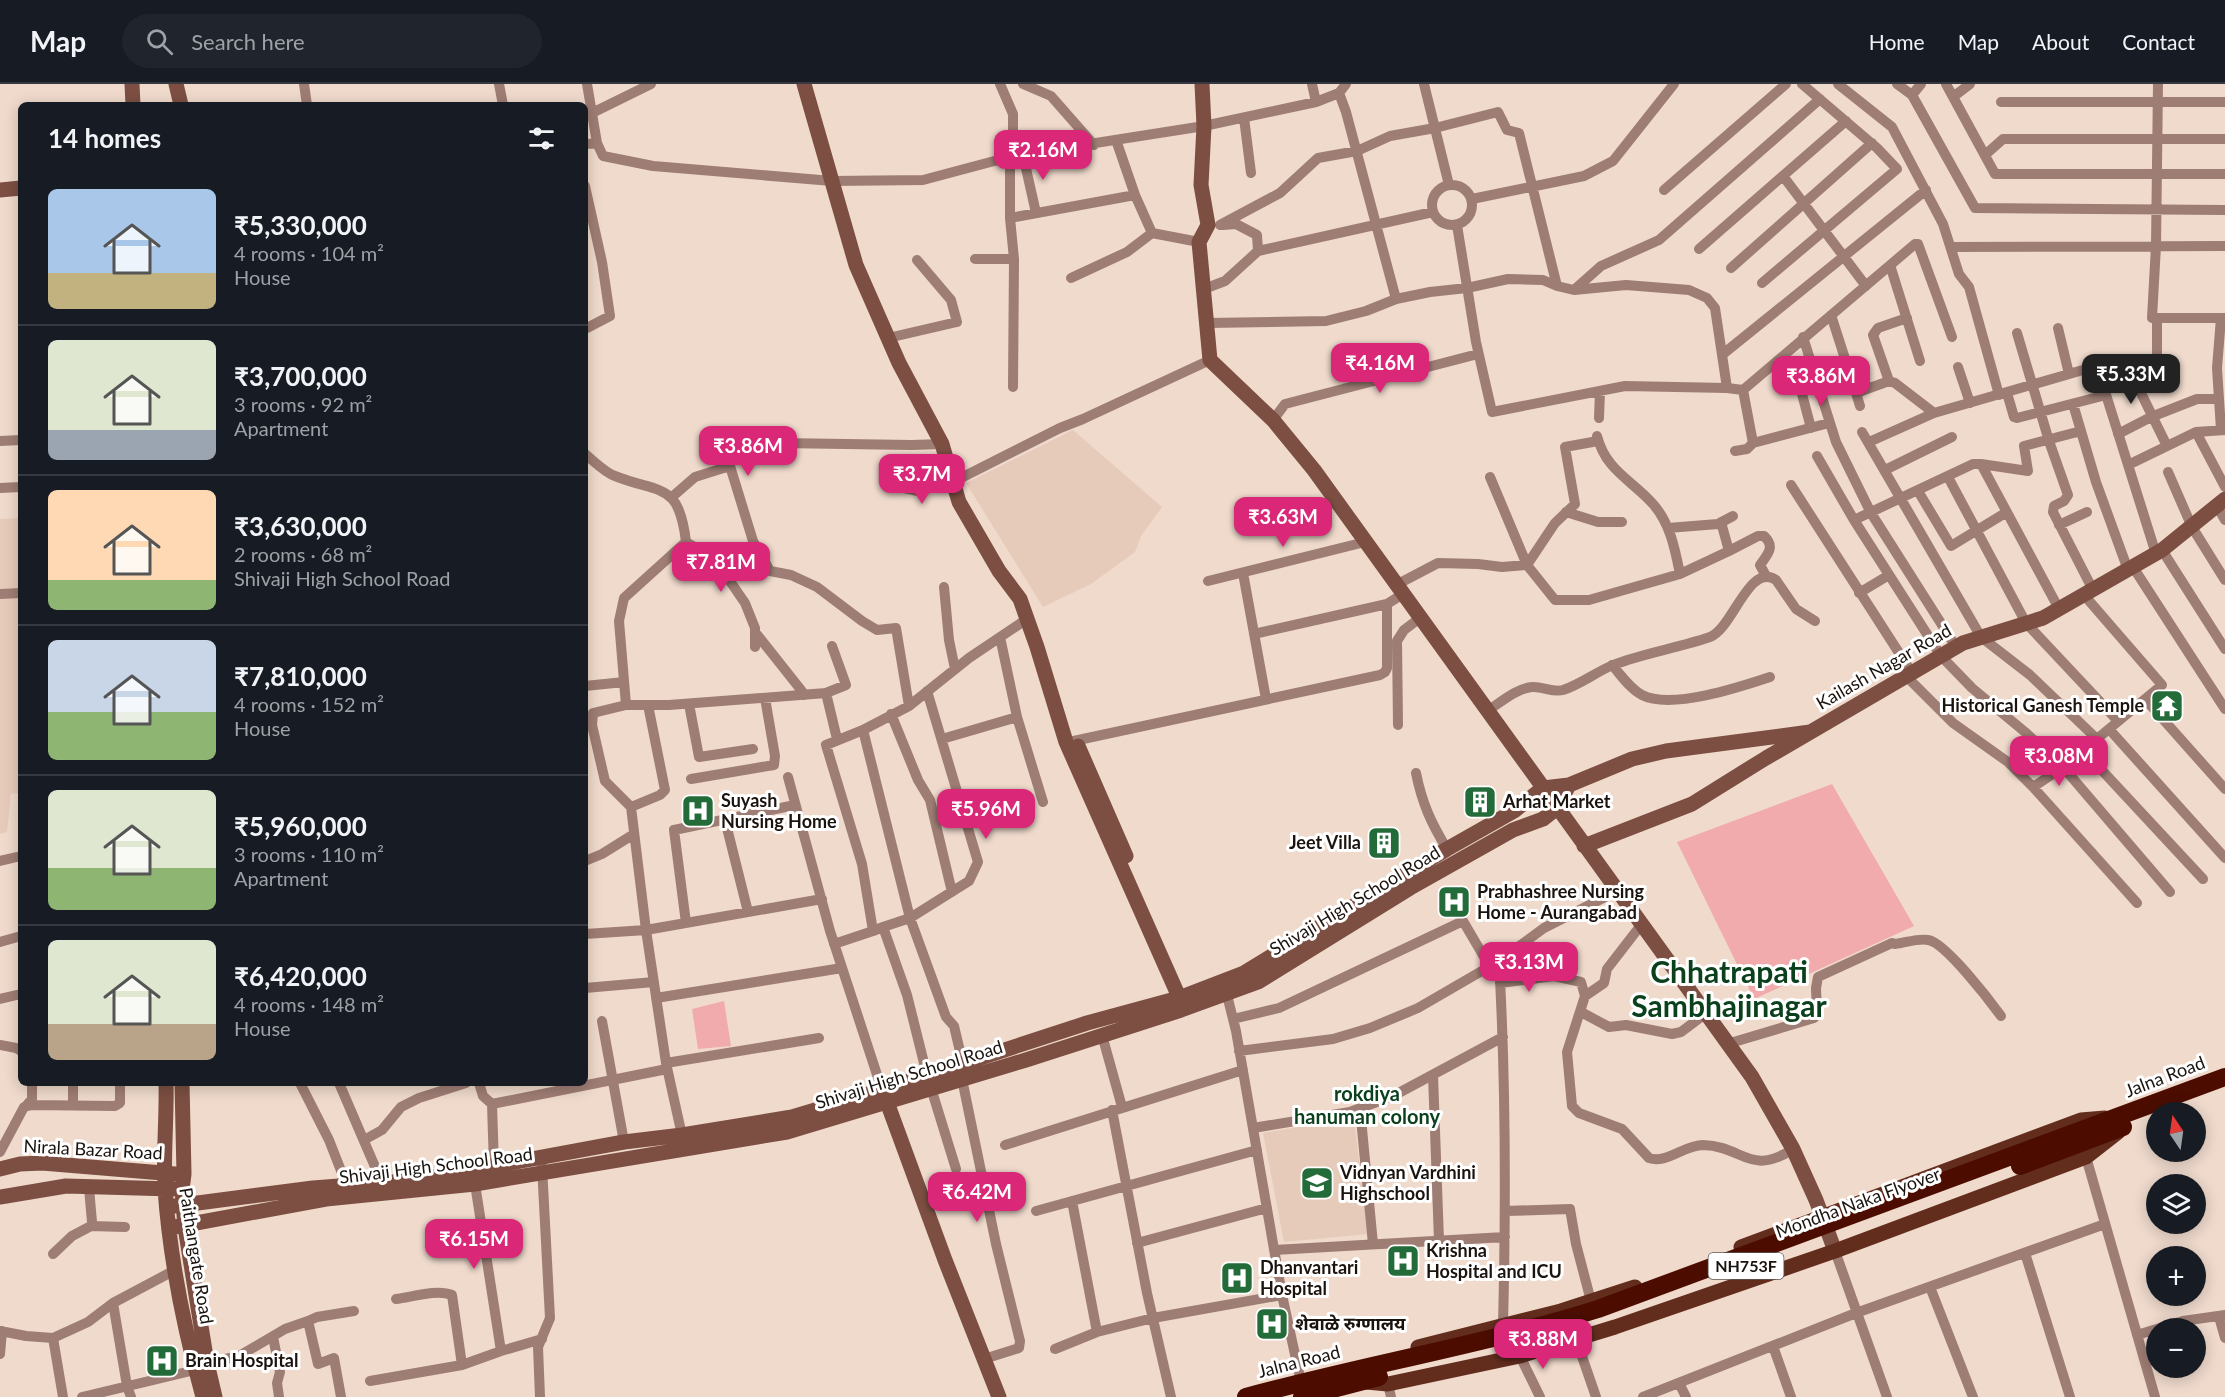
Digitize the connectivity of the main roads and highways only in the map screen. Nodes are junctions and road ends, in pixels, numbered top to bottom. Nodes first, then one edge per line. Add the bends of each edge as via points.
1 (2225, 1077) edge
2 (2225, 1089) edge
3 (2191, 1102) edge
4 (2146, 1117) edge
5 (2123, 1121) junction
6 (1362, 1375) junction
7 (1388, 1380) edge
8 (1301, 1390) edge
9 (1246, 1397) edge

1 - 5 highway, Jalna Road / NH753F
2 - 3 highway, Jalna Road / NH753F
4 - 5 highway, Jalna Road / NH753F
5 - 6 main road via 2080,1120 1670,1275 1591,1301 1394,1353
5 - 7 highway, Mondha Naka Flyover / NH753F
5 - 7 main road via 2086,1157 1835,1251 1520,1356
6 - 7 highway, Mondha Naka Flyover / NH753F
6 - 8 highway, Jalna Road / NH753F
8 - 9 highway, Jalna Road / NH753F

